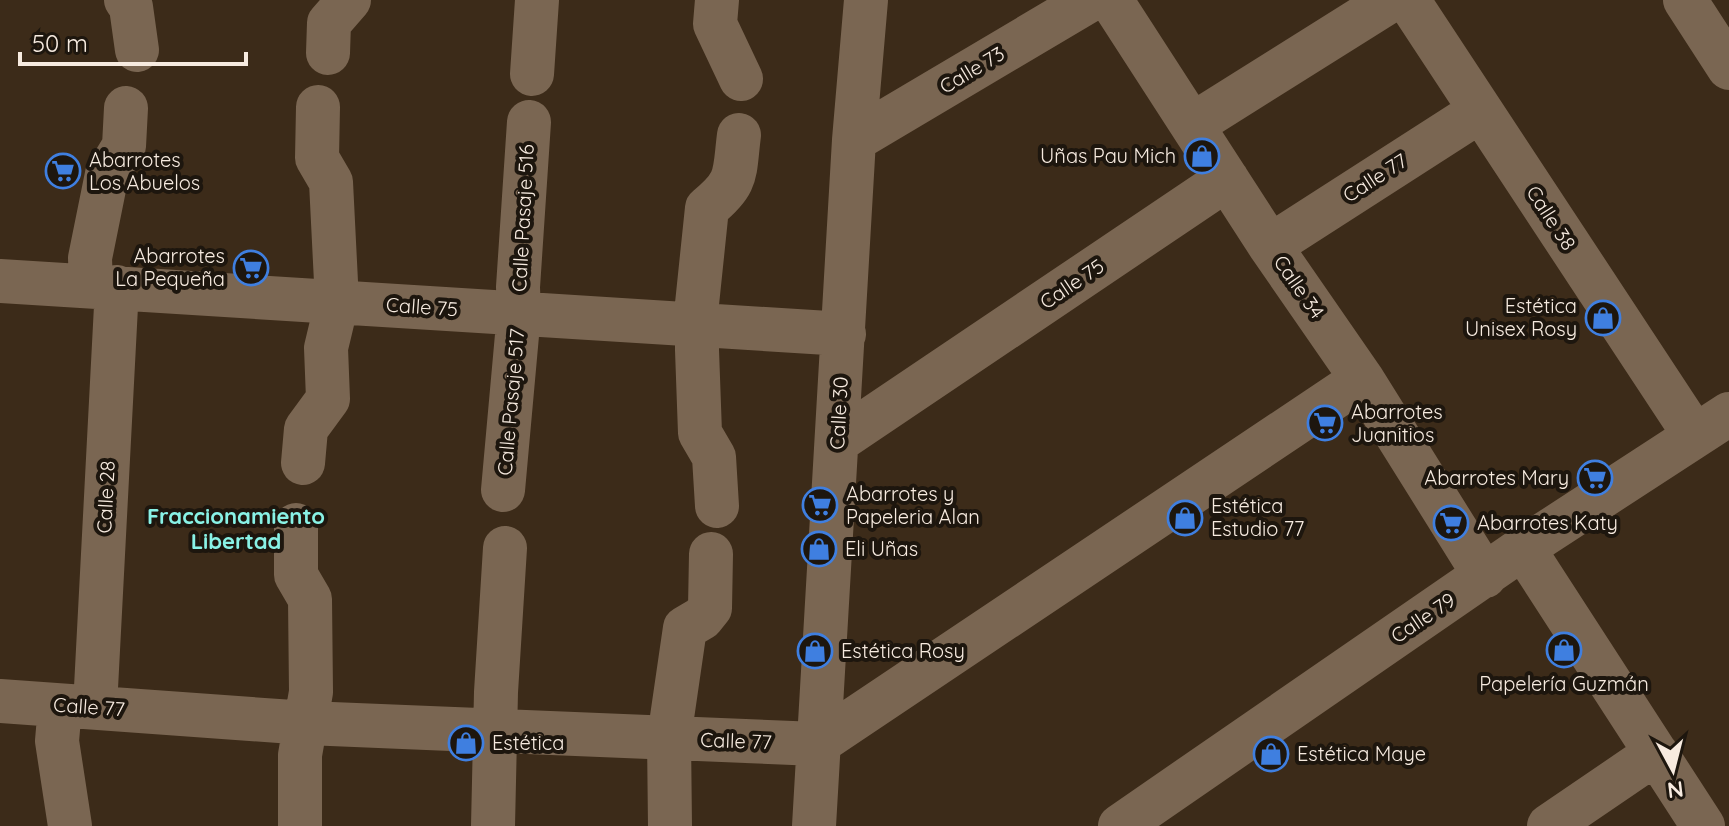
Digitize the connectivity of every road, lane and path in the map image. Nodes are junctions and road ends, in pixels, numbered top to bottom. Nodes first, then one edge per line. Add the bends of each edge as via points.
1 (126, 0) edge
2 (349, 0) edge
3 (537, 0) edge
4 (717, 0) edge
5 (866, 0) edge
6 (1090, 0) edge
7 (1111, 0) edge
8 (1391, 0) edge
9 (1408, 0) edge
10 (1685, 0) edge
11 (137, 50) dead end
12 (328, 53) dead end
13 (1729, 68) edge
14 (532, 74) dead end
15 (741, 79) dead end
16 (318, 107) dead end
17 (126, 108) dead end
18 (1480, 111) junction
19 (529, 122) dead end
20 (1192, 125) junction
21 (739, 135) dead end
22 (854, 140) junction
23 (1227, 179) junction
24 (1270, 246) junction
25 (0, 281) edge
26 (104, 287) junction
27 (337, 302) junction
28 (519, 313) junction
29 (697, 325) junction
30 (844, 334) junction
31 (1362, 379) junction
32 (1712, 425) edge
33 (838, 441) junction
34 (303, 463) dead end
35 (503, 490) dead end
36 (717, 506) dead end
37 (296, 525) dead end
38 (505, 548) dead end
39 (1523, 548) junction
40 (711, 554) dead end
41 (1485, 576) junction
42 (0, 701) edge
43 (77, 706) junction
44 (307, 723) junction
45 (497, 731) junction
46 (669, 738) junction
47 (817, 744) junction
48 (1656, 753) junction
49 (70, 826) edge
50 (300, 826) edge
51 (493, 826) edge
52 (670, 826) edge
53 (814, 826) edge
54 (1120, 826) edge
55 (1549, 826) edge
56 (1703, 826) edge

1 - 11 street
2 - 12 street via 329,23
3 - 14 street
4 - 15 street via 715,24
5 - 22 street, Calle 30
6 - 22 street, Calle 73
7 - 20 street, Calle 34
8 - 20 street
9 - 18 street, Calle 38
10 - 13 street
16 - 27 street via 317,158 331,182
17 - 26 street, Calle 28 via 124,146 107,174 90,258
18 - 24 street, Calle 77
18 - 32 street, Calle 38
19 - 28 street, Calle Pasaje 516
20 - 23 street, Calle 34
21 - 29 street via 734,182 707,208
22 - 30 street, Calle 30
23 - 24 street, Calle 34
23 - 33 street, Calle 75
24 - 31 street, Calle 34
25 - 26 street, Calle 75
26 - 27 street, Calle 75
26 - 43 street, Calle 28
27 - 28 street, Calle 75
27 - 34 street via 326,348 328,399 306,429
28 - 29 street, Calle 75
28 - 35 street, Calle Pasaje 517
29 - 30 street, Calle 75
29 - 36 street via 700,433 714,457
30 - 33 street, Calle 30
31 - 41 street, Calle 34
31 - 47 street
32 - 39 street, Calle 79
33 - 47 street, Calle 30
37 - 44 street via 296,575 310,599
38 - 45 street
39 - 41 street, Calle 79
39 - 48 street
40 - 46 street via 710,608 685,628
41 - 54 street, Calle 79
42 - 43 street, Calle 77
43 - 44 street, Calle 77
43 - 49 street, Calle 28 via 57,741
44 - 45 street, Calle 77
44 - 50 street via 300,755
45 - 46 street, Calle 77
45 - 51 street
46 - 47 street, Calle 77
46 - 52 street
47 - 53 street, Calle 30
48 - 55 street
48 - 56 street

